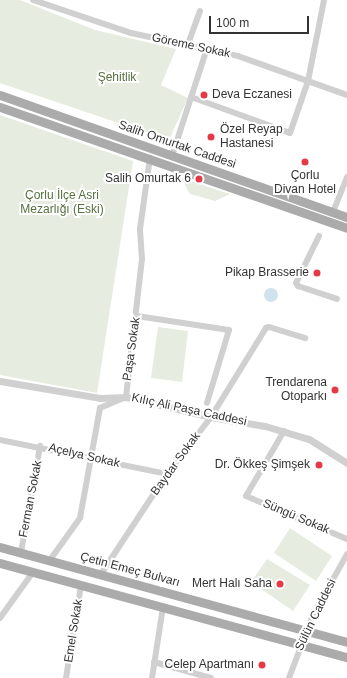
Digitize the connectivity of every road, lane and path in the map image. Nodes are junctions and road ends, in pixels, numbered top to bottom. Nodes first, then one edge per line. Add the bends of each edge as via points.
1 (33, 0) edge
2 (324, 0) edge
3 (200, 11) dead end
4 (188, 44) junction
5 (207, 48) junction
6 (308, 80) junction
7 (0, 95) edge
8 (347, 95) edge
9 (191, 97) junction
10 (0, 107) edge
11 (172, 156) junction
12 (150, 158) junction
13 (347, 177) edge
14 (333, 212) junction
15 (347, 217) edge
16 (347, 228) edge
17 (319, 236) dead end
18 (337, 299) dead end
19 (137, 316) junction
20 (305, 338) dead end
21 (0, 381) edge
22 (126, 396) junction
23 (207, 403) dead end
24 (211, 417) junction
25 (284, 432) junction
26 (0, 440) edge
27 (40, 446) junction
28 (93, 459) junction
29 (347, 463) edge
30 (167, 474) junction
31 (347, 538) edge
32 (0, 547) edge
33 (21, 552) junction
34 (347, 554) edge
35 (50, 560) junction
36 (0, 563) edge
37 (33, 572) junction
38 (101, 574) junction
39 (81, 584) junction
40 (163, 607) junction
41 (0, 618) edge
42 (306, 630) junction
43 (347, 642) edge
44 (300, 644) junction
45 (347, 657) edge
46 (154, 662) junction
47 (66, 678) edge
48 (152, 678) edge
49 (212, 678) edge
50 (289, 678) edge

1 - 4 street, Göreme Sokak via 98,23
2 - 6 street
3 - 4 street
4 - 5 street, Göreme Sokak
5 - 6 street, Göreme Sokak
5 - 9 street
6 - 8 street, Göreme Sokak
6 - 9 street via 290,133
7 - 11 main road, Salih Omurtak Caddesi
9 - 11 street
10 - 12 main road, Salih Omurtak Caddesi
11 - 14 main road, Salih Omurtak Caddesi
12 - 16 main road, Salih Omurtak Caddesi
12 - 19 street, Paşa Sokak via 140,228 142,259
13 - 14 street
14 - 15 main road, Salih Omurtak Caddesi
17 - 18 street via 296,283 298,286
19 - 22 street, Paşa Sokak
19 - 23 street via 229,330
20 - 24 street, Baydar Sokak via 270,326 266,328
21 - 22 street, Kılıç Ali Paşa Caddesi via 100,398
22 - 24 street, Kılıç Ali Paşa Caddesi
22 - 28 street, Paşa Sokak via 100,408
24 - 25 street, Kılıç Ali Paşa Caddesi
24 - 30 street, Baydar Sokak
25 - 29 street, Kılıç Ali Paşa Caddesi via 309,439
25 - 31 street, Süngü Sokak via 246,496
26 - 27 street, Açelya Sokak
27 - 28 street, Açelya Sokak
27 - 33 street, Ferman Sokak
28 - 30 street, Açelya Sokak
28 - 35 street, Paşa Sokak via 80,518
30 - 38 street, Baydar Sokak
32 - 33 main road, Çetin Emeç Bulvarı
33 - 35 main road, Çetin Emeç Bulvarı
34 - 42 street, Sülün Caddesi
35 - 38 main road, Çetin Emeç Bulvarı
36 - 37 main road
37 - 39 main road
37 - 41 street
38 - 42 main road, Çetin Emeç Bulvarı
39 - 40 main road
39 - 47 street, Emel Sokak
40 - 44 main road
40 - 46 street
42 - 43 main road, Çetin Emeç Bulvarı
42 - 44 street, Sülün Caddesi
44 - 45 main road
44 - 50 street, Sülün Caddesi
46 - 48 street
46 - 49 street

